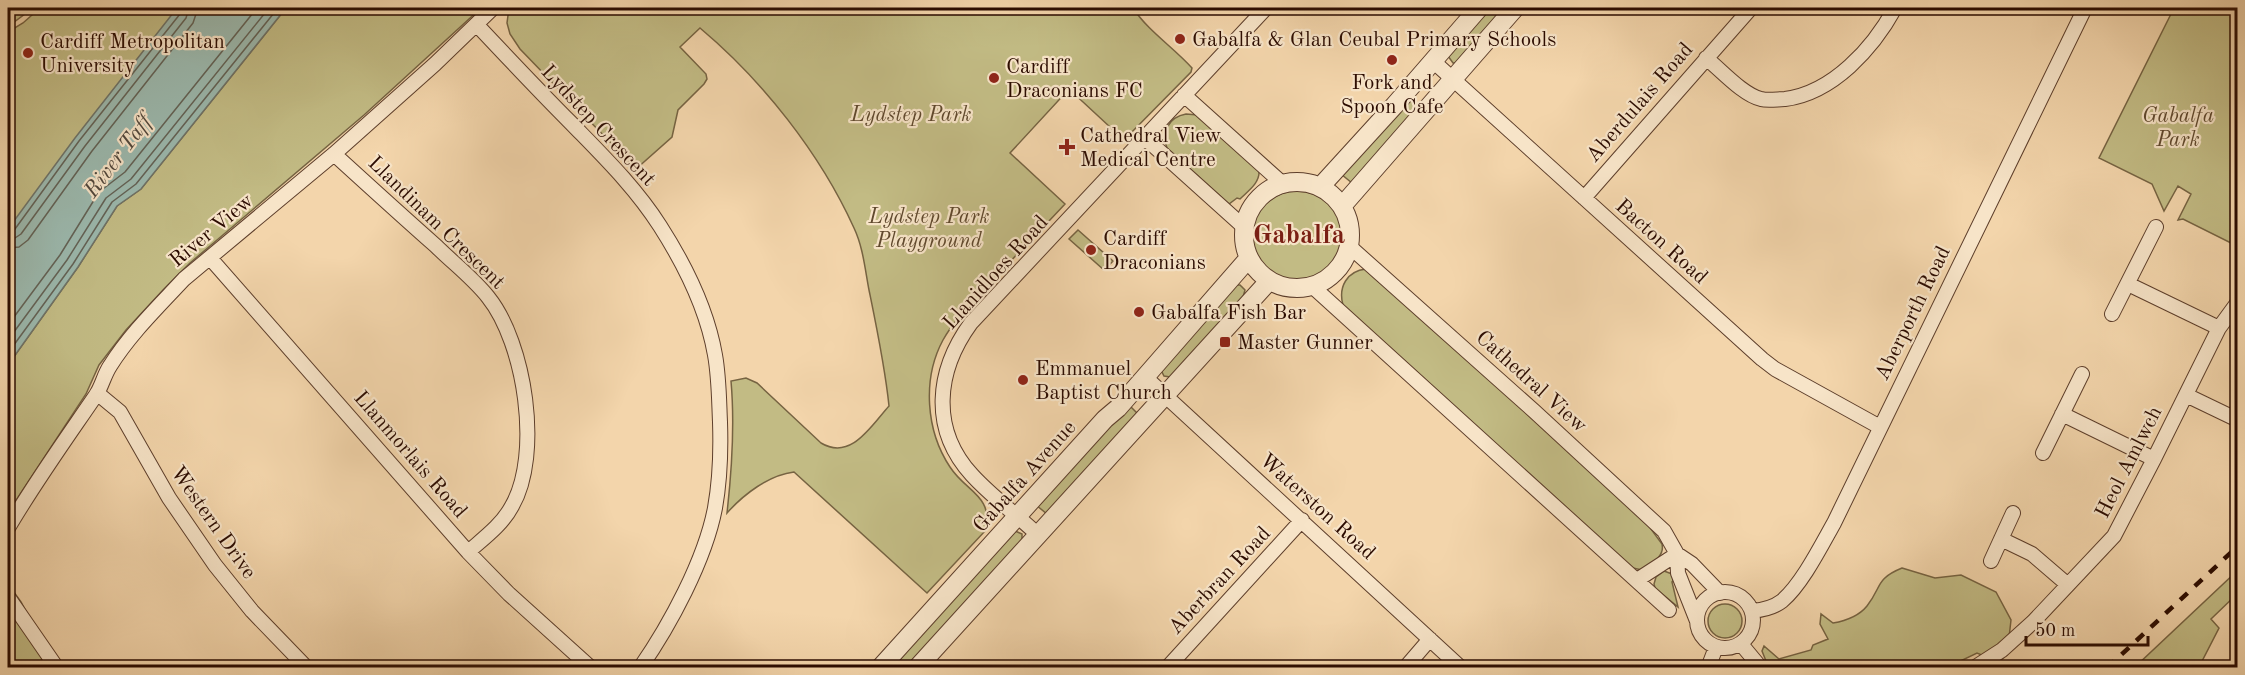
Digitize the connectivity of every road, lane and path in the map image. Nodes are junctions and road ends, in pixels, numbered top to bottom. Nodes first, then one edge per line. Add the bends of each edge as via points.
1 (493, 8) edge
2 (1266, 8) edge
3 (1479, 8) edge
4 (1515, 8) edge
5 (1751, 8) edge
6 (1895, 8) edge
7 (2085, 8) edge
8 (477, 25) junction
9 (1706, 58) junction
10 (1434, 62) junction
11 (1452, 79) junction
12 (1184, 95) junction
13 (1145, 138) junction
14 (334, 154) junction
15 (1283, 184) junction
16 (1321, 186) junction
17 (1584, 198) junction
18 (1343, 205) junction
19 (2156, 227) dead end
20 (1245, 228) junction
21 (1349, 246) junction
22 (210, 258) junction
23 (1248, 259) junction
24 (1269, 280) junction
25 (2128, 284) junction
26 (1312, 286) junction
27 (2238, 302) edge
28 (2112, 314) dead end
29 (2219, 328) junction
30 (2082, 374) dead end
31 (1145, 377) junction
32 (97, 393) junction
33 (1163, 394) junction
34 (2186, 395) junction
35 (2062, 414) junction
36 (2238, 420) edge
37 (1880, 427) junction
38 (2043, 453) dead end
39 (2154, 459) junction
40 (2013, 513) dead end
41 (1018, 516) junction
42 (1302, 520) junction
43 (8, 528) edge
44 (1037, 534) junction
45 (2001, 539) junction
46 (468, 552) junction
47 (1677, 554) junction
48 (1991, 561) dead end
49 (1637, 580) junction
50 (2068, 585) junction
51 (1720, 593) junction
52 (8, 597) edge
53 (1669, 610) dead end
54 (1752, 612) junction
55 (1697, 621) junction
56 (1430, 639) junction
57 (1741, 644) junction
58 (1716, 647) junction
59 (57, 668) edge
60 (307, 668) edge
61 (591, 668) edge
62 (640, 668) edge
63 (880, 668) edge
64 (917, 668) edge
65 (1167, 668) edge
66 (1405, 668) edge
67 (1461, 668) edge
68 (1708, 668) edge
69 (1761, 668) edge
70 (1974, 668) edge

1 - 8 street, River View
2 - 12 street, Llanidloes Road
3 - 10 street
4 - 11 street
5 - 9 street, Aberdulais Road
6 - 9 street via 1859,57 1816,90 1799,97 1762,100
7 - 37 street, Aberporth Road
8 - 14 street, River View
8 - 62 street, Lydstep Crescent via 647,207 697,295 715,353 721,450 715,510 685,590
9 - 17 street, Aberdulais Road
10 - 11 street, Bacton Road
10 - 16 street
11 - 17 street, Bacton Road
11 - 18 street
12 - 13 street, Llanidloes Road
12 - 15 street
13 - 20 street
13 - 41 street, Llanidloes Road via 971,323 948,363 943,414 952,445 973,476
14 - 22 street, River View
14 - 46 street, Llandinam Crescent via 478,285 498,311 510,341 528,413 527,459 513,506 502,522
15 - 16 street via 1303,182
15 - 20 street via 1255,204
16 - 18 street
17 - 37 street, Bacton Road via 1762,359
18 - 21 street via 1351,232
19 - 25 street
20 - 23 street
21 - 26 street via 1335,273
21 - 47 street, Cathedral View via 1656,523
22 - 32 street, River View via 184,279 138,329 110,367
22 - 46 street, Llanmorlais Road
23 - 24 street via 1254,270
23 - 31 street, Gabalfa Avenue
24 - 26 street via 1290,287
24 - 33 street
25 - 28 street
25 - 29 street
26 - 49 street
27 - 29 street, Heol Amlwch
29 - 34 street, Heol Amlwch
30 - 35 street
31 - 33 street, Waterston Road
31 - 41 street, Gabalfa Avenue
32 - 43 street, River View via 40,474
32 - 60 street, Western Drive via 120,412 169,498 215,565 252,611
33 - 42 street, Waterston Road
33 - 44 street
34 - 36 street
34 - 39 street, Heol Amlwch
35 - 38 street
35 - 39 street
37 - 54 street, Aberporth Road via 1834,523 1804,573 1783,600
39 - 50 street, Heol Amlwch via 2114,536
40 - 45 street
41 - 44 street, Llanidloes Road
41 - 63 street, Gabalfa Avenue
42 - 56 street, Waterston Road
42 - 65 street, Aberbran Road
44 - 64 street
45 - 48 street
45 - 50 street via 2032,554
46 - 61 street, Llanmorlais Road
47 - 49 street
47 - 51 street, Cathedral View
47 - 55 street, Cathedral View via 1678,573
49 - 53 street
50 - 70 street, Heol Amlwch via 2002,650
51 - 54 street via 1743,598
51 - 55 street via 1701,606
52 - 59 street
54 - 57 street via 1752,630
55 - 58 street via 1702,637
56 - 66 street
56 - 67 street, Waterston Road
57 - 58 street via 1733,648
57 - 69 street
58 - 68 street

